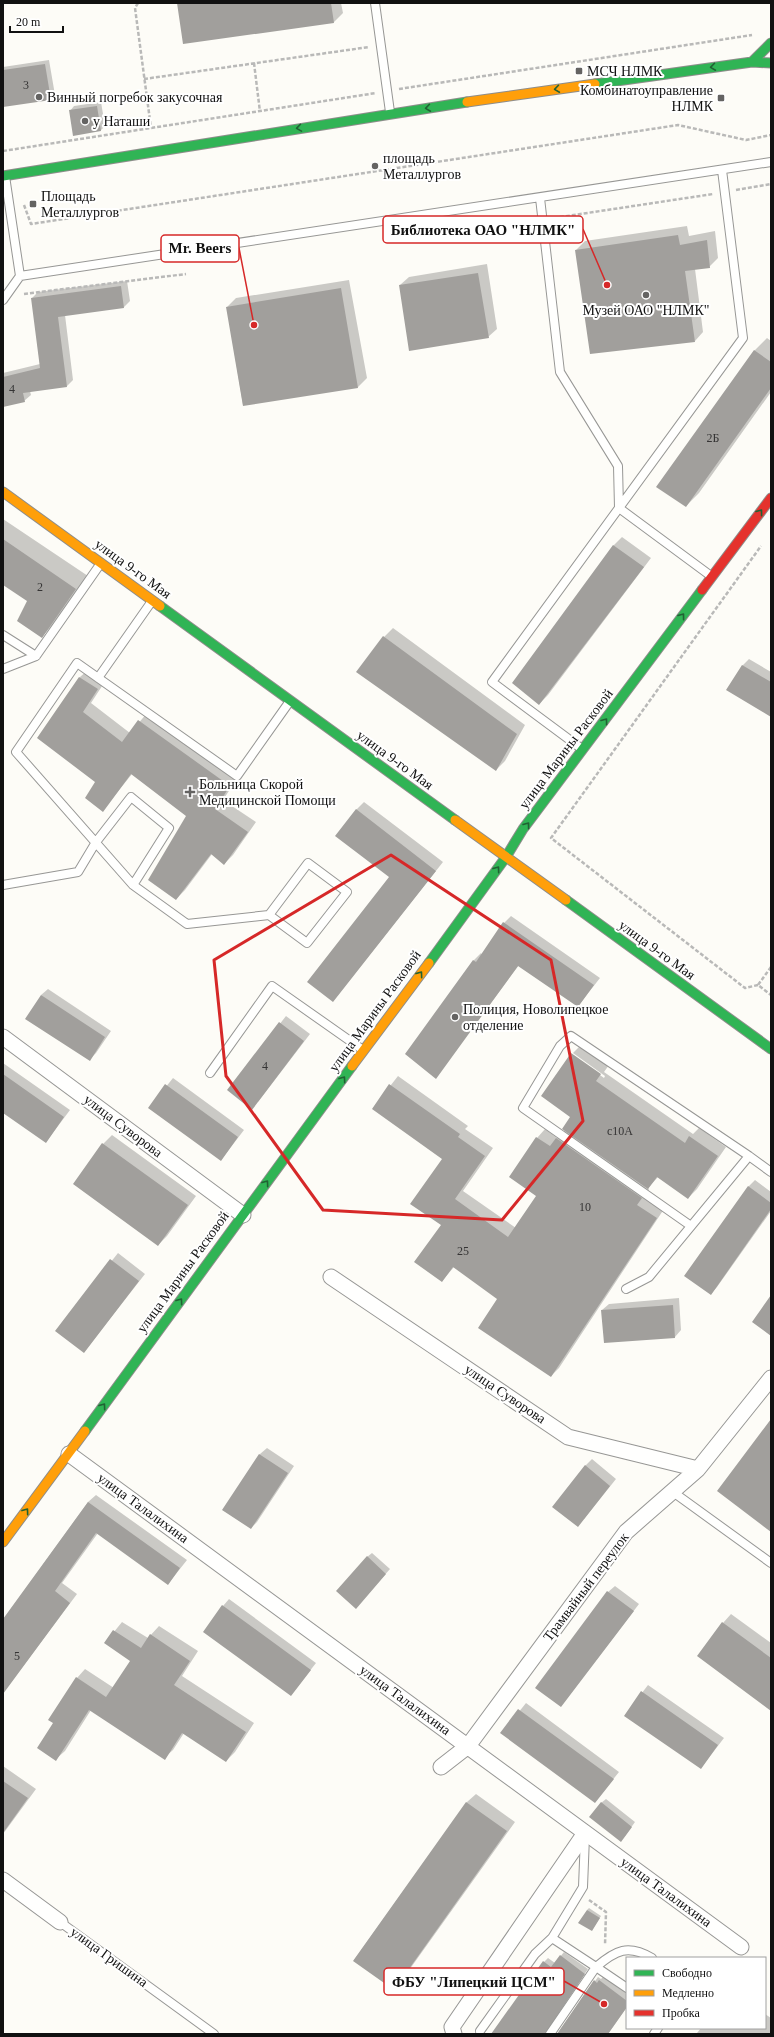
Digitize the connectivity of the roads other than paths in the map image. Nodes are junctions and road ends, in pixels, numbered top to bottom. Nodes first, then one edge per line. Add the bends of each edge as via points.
1 (375, 3) edge
2 (771, 42) edge
3 (752, 62) junction
4 (771, 63) edge
5 (390, 113) junction
6 (771, 162) edge
7 (722, 170) junction
8 (4, 176) edge
9 (540, 198) junction
10 (20, 276) junction
11 (4, 298) edge
12 (3, 492) edge
13 (771, 498) edge
14 (619, 508) junction
15 (100, 563) junction
16 (712, 577) junction
17 (152, 601) junction
18 (3, 635) edge
19 (36, 656) junction
20 (3, 669) edge
21 (98, 678) junction
22 (290, 701) junction
23 (583, 750) junction
24 (96, 842) junction
25 (506, 857) junction
26 (3, 885) edge
27 (133, 885) junction
28 (269, 915) junction
29 (3, 1037) edge
30 (771, 1049) edge
31 (363, 1051) junction
32 (210, 1073) dead end
33 (749, 1156) junction
34 (771, 1172) edge
35 (243, 1215) junction
36 (691, 1226) junction
37 (331, 1277) dead end
38 (626, 1289) dead end
39 (771, 1378) edge
40 (69, 1454) junction
41 (698, 1469) junction
42 (673, 1492) junction
43 (3, 1542) edge
44 (771, 1563) edge
45 (468, 1746) junction
46 (441, 1767) dead end
47 (585, 1833) junction
48 (3, 1880) edge
49 (60, 1922) joint
50 (552, 1938) junction
51 (741, 1947) dead end
52 (650, 1957) edge
53 (596, 1968) junction
54 (626, 1987) edge
55 (480, 2031) dead end
56 (214, 2034) edge
57 (454, 2034) edge
58 (550, 2034) edge

1 - 5 lane
2 - 3 main road
3 - 4 main road
3 -> 5 main road
5 -> 8 main road
6 - 7 lane
7 - 9 lane
7 - 14 lane via 743,338
8 - 10 lane
9 - 10 lane
9 - 14 lane via 560,372 618,466
10 - 11 lane
12 - 15 main road, улица 9-го Мая
16 -> 13 main road, улица Марины Расковой
14 - 16 lane
14 - 23 lane via 492,682
15 - 17 main road, улица 9-го Мая
15 - 19 lane
23 -> 16 main road, улица Марины Расковой
17 - 21 lane
17 - 22 main road, улица 9-го Мая
18 - 19 lane
19 - 20 lane
21 - 22 lane via 237,776
21 - 24 lane via 77,663 16,752
22 - 25 main road, улица 9-го Мая
25 -> 23 main road, улица Марины Расковой via 523,829
24 - 26 lane via 78,872
24 - 27 lane
24 - 27 lane via 131,797 169,828
25 - 30 main road, улица 9-го Мая
31 -> 25 main road, улица Марины Расковой
27 - 28 lane via 187,924
28 - 28 lane via 307,942 347,892 308,863
29 - 35 street, улица Суворова
31 - 32 lane via 272,986
35 -> 31 main road, улица Марины Расковой
33 - 34 lane
33 - 36 lane
33 - 36 lane via 571,1036 560,1046 523,1108
40 -> 35 main road, улица Марины Расковой
36 - 38 lane via 649,1277
37 - 41 street, улица Суворова via 568,1437
39 - 41 street, Трамвайный переулок
43 -> 40 main road, улица Марины Расковой
40 - 45 street, улица Талалихина
41 - 42 street, Трамвайный переулок
42 - 44 lane
42 - 45 street, Трамвайный переулок via 626,1532
45 - 46 street, Трамвайный переулок
45 - 47 street, улица Талалихина
47 - 50 lane via 583,1887
47 - 51 street, улица Талалихина
47 - 57 street via 452,2026
48 - 49 street, улица Гришина
49 - 56 lane, улица Гришина
50 - 53 lane
50 - 55 lane via 535,1954
52 - 53 lane via 629,1949 616,1952
53 - 54 lane
53 - 58 lane

